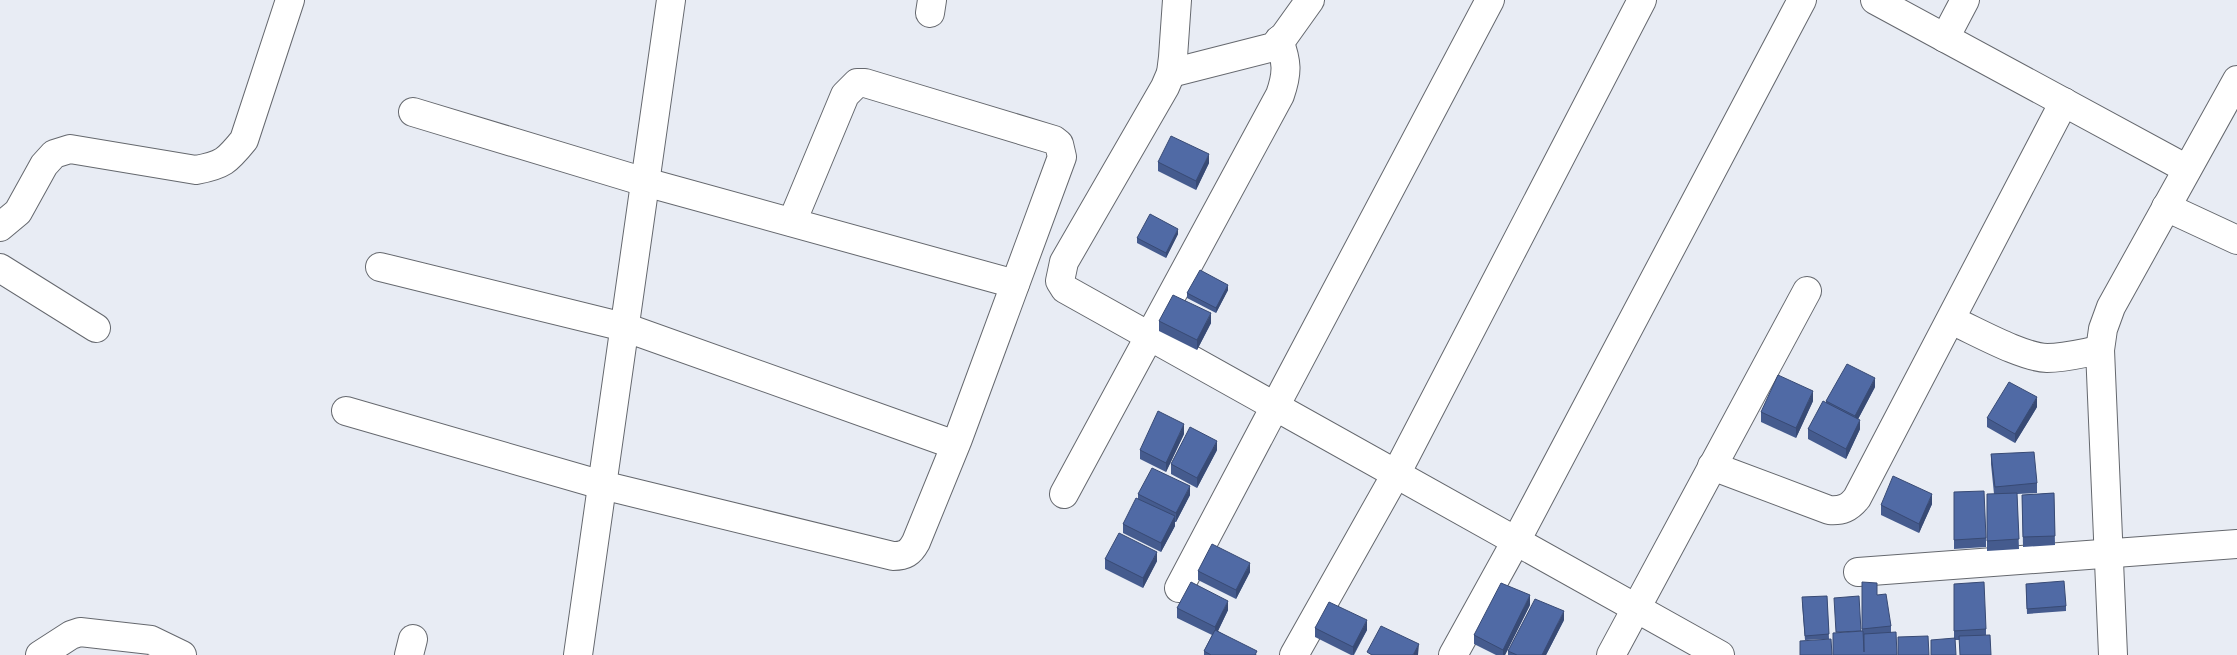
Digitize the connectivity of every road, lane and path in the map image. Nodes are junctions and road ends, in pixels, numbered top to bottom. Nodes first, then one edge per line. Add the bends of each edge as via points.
1 (290, 0) edge
2 (671, 0) edge
3 (1177, 0) edge
4 (1310, 0) edge
5 (1490, 0) edge
6 (1642, 0) edge
7 (1802, 0) edge
8 (1875, 0) edge
9 (1966, 0) edge
10 (1945, 38) junction
11 (1279, 40) junction
12 (1171, 72) junction
13 (2237, 80) edge
14 (2064, 102) junction
15 (413, 112) dead end
16 (2187, 169) junction
17 (645, 182) junction
18 (2166, 207) junction
19 (792, 222) junction
20 (0, 227) edge
21 (2237, 240) edge
22 (380, 267) dead end
23 (0, 268) edge
24 (1015, 284) junction
25 (1807, 291) dead end
26 (1950, 320) junction
27 (624, 327) junction
28 (96, 328) dead end
29 (1150, 336) junction
30 (2100, 350) junction
31 (1275, 407) junction
32 (346, 411) dead end
33 (955, 445) junction
34 (1712, 466) junction
35 (1396, 474) junction
36 (602, 485) junction
37 (1064, 494) dead end
38 (1516, 541) junction
39 (2237, 544) edge
40 (2109, 553) junction
41 (1858, 572) dead end
42 (1179, 588) dead end
43 (1636, 608) junction
44 (40, 655) edge
45 (182, 655) edge
46 (578, 655) edge
47 (1294, 655) edge
48 (1453, 655) edge
49 (1610, 655) edge
50 (1720, 655) edge
51 (2112, 655) edge

1 - 20 street via 244,140 231,156 217,166 196,170 70,149 54,154 44,165 18,212
2 - 17 street
3 - 12 street
4 - 11 street
5 - 31 street
6 - 35 street
7 - 38 street
8 - 10 street
9 - 10 street
10 - 14 street
11 - 12 street via 1273,47
11 - 29 street via 1286,61 1286,77 1280,95
12 - 29 street via 1166,87 1060,272 1060,282 1065,289
13 - 16 street
14 - 16 street
14 - 26 street
15 - 17 street
16 - 18 street
17 - 19 street
17 - 27 street
18 - 21 street
18 - 30 street via 2111,307
19 - 24 street
19 - 24 street via 844,95 857,83 865,82 1059,144 1062,157
22 - 27 street
23 - 28 street
24 - 33 street
25 - 34 street
26 - 30 street via 2027,354 2046,358
26 - 34 street via 1850,506 1840,511 1829,510
27 - 33 street
27 - 36 street
29 - 31 street
29 - 37 street
30 - 40 street
31 - 35 street
31 - 42 street
32 - 36 street
33 - 36 street via 916,542 912,550 903,556
34 - 43 street
35 - 38 street
35 - 47 street
36 - 46 street
38 - 43 street
38 - 48 street
39 - 40 street
40 - 41 street
40 - 51 street
43 - 49 street
43 - 50 street
44 - 45 street via 71,634 80,632 151,640

